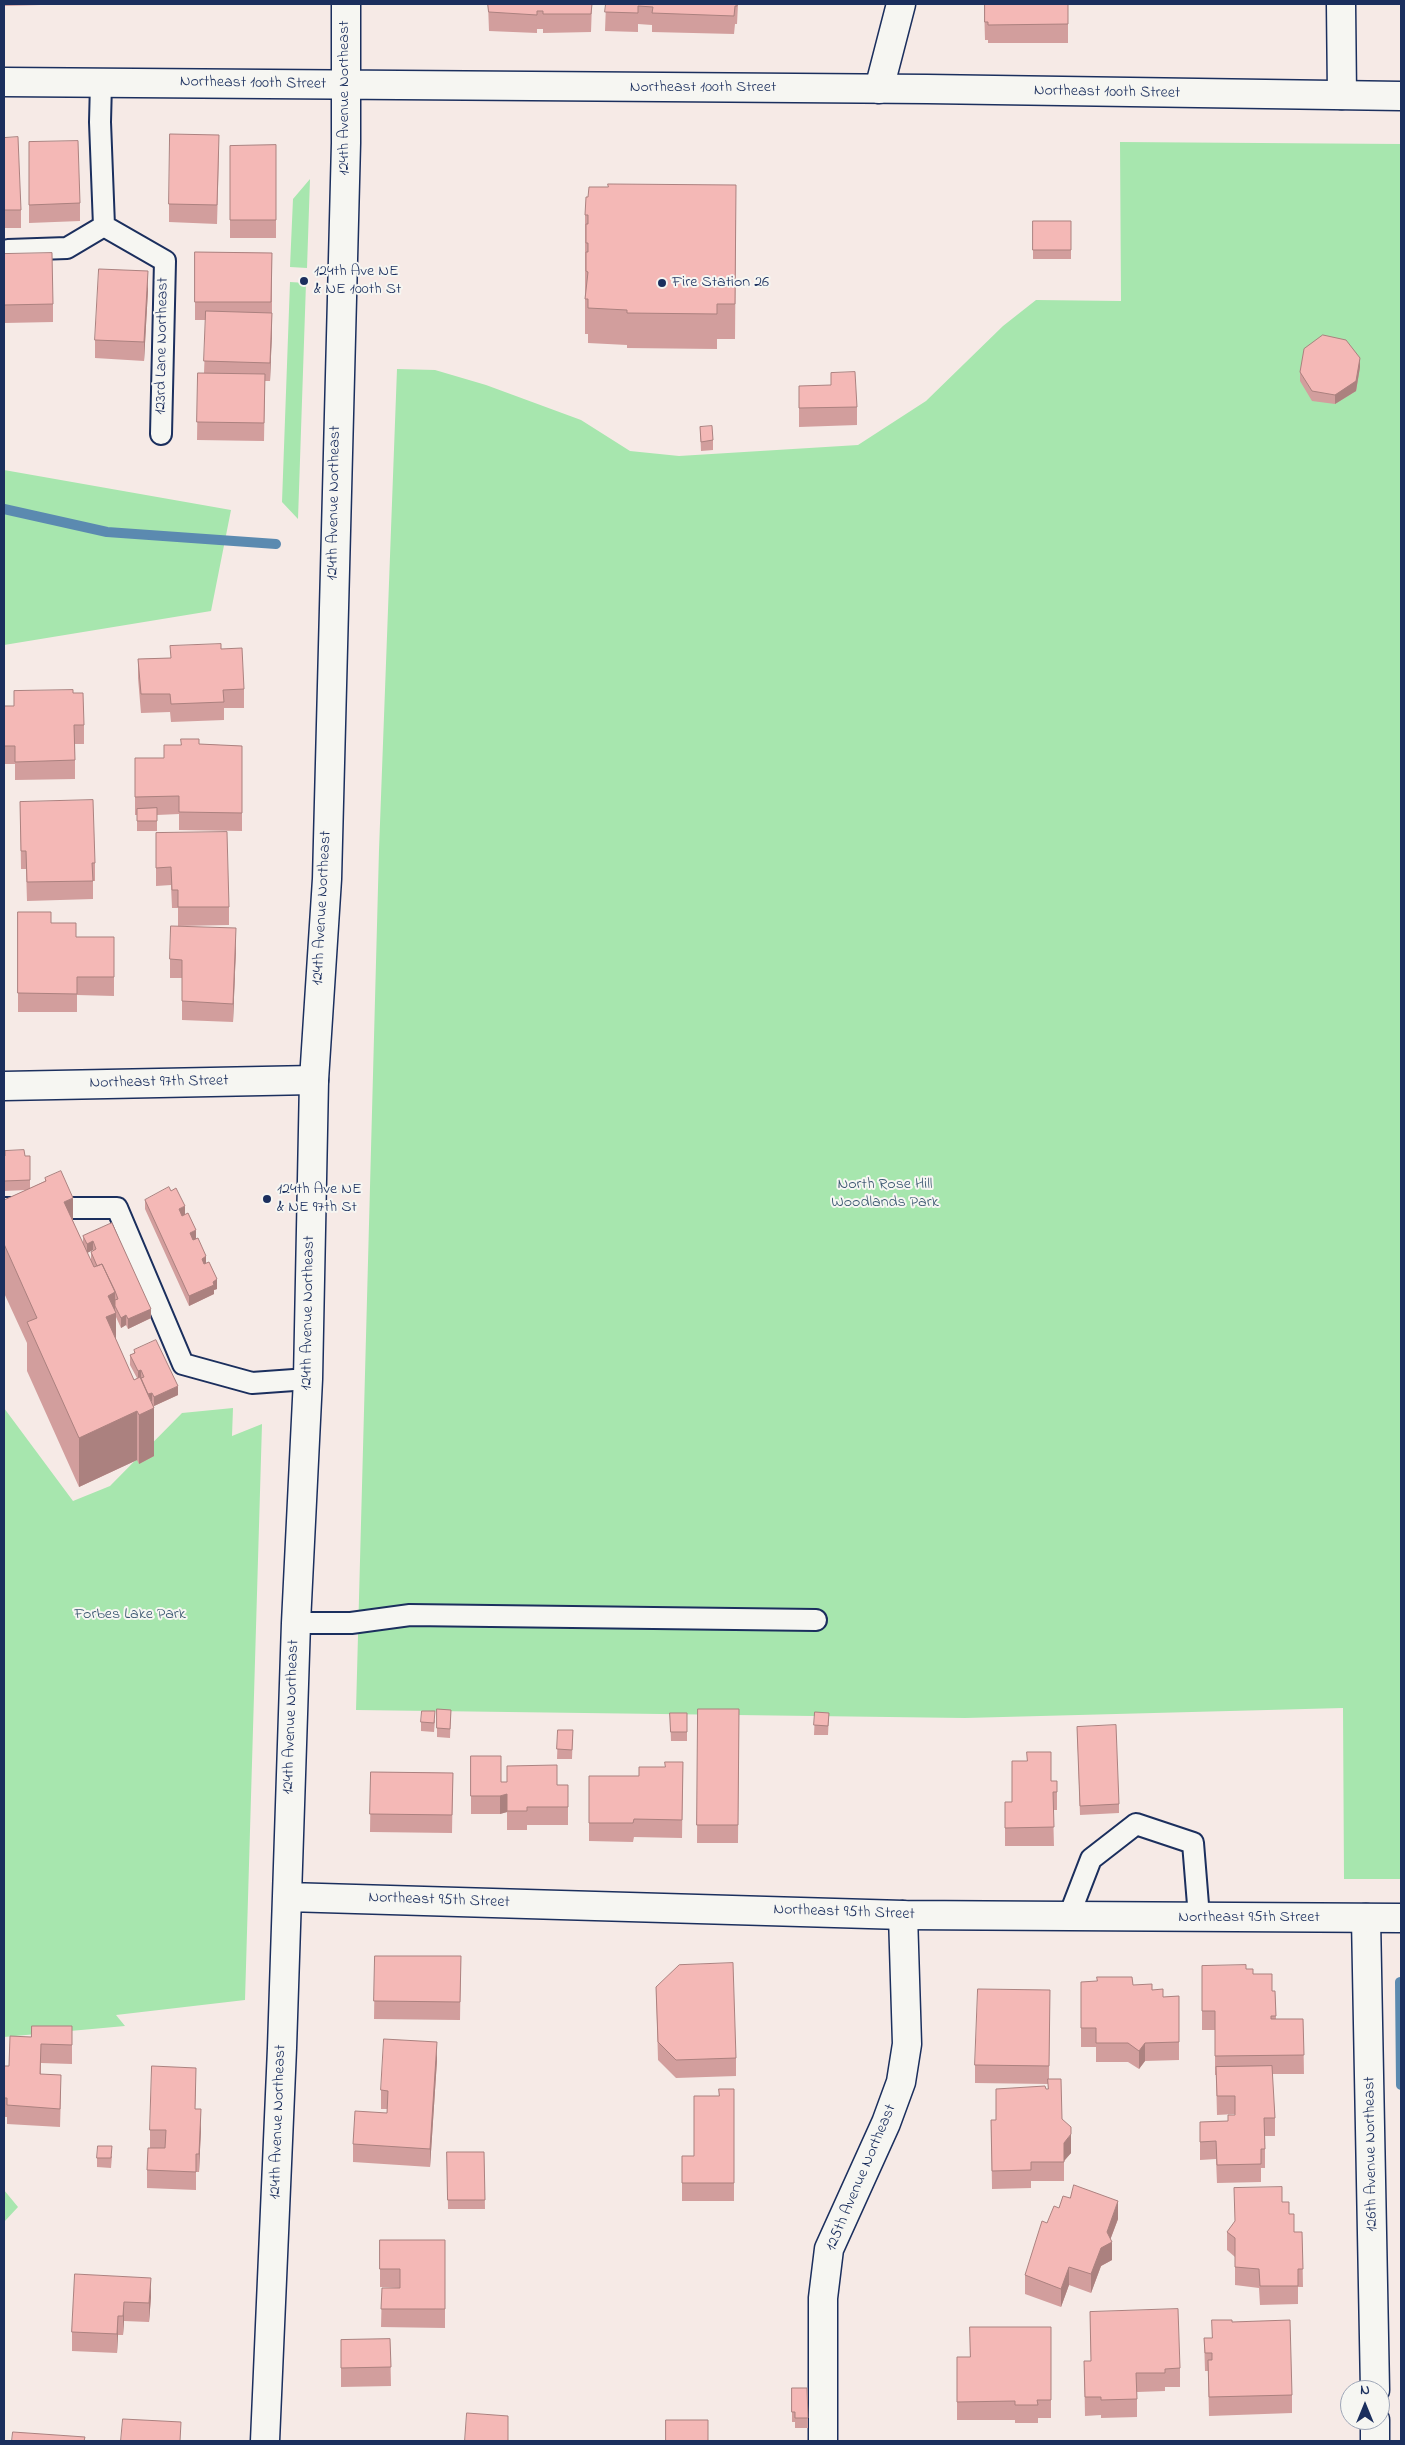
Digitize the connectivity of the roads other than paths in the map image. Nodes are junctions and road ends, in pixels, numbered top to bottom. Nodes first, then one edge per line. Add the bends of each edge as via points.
1 (346, 4) edge
2 (901, 4) edge
3 (1341, 4) edge
4 (4, 82) edge
5 (101, 83) junction
6 (346, 85) junction
7 (880, 89) junction
8 (1342, 95) junction
9 (1401, 96) edge
10 (104, 226) junction
11 (8, 250) dead end
12 (161, 434) dead end
13 (314, 1080) junction
14 (4, 1086) edge
15 (4, 1208) edge
16 (308, 1379) junction
17 (816, 1620) dead end
18 (296, 1623) junction
19 (287, 1897) junction
20 (903, 1915) junction
21 (1069, 1916) junction
22 (1199, 1917) junction
23 (1366, 1918) junction
24 (1401, 1918) edge
25 (1375, 2380) edge
26 (265, 2441) edge
27 (823, 2441) edge

1 - 6 street, 124th Avenue Northeast
2 - 7 street
3 - 8 street
4 - 5 street, Northeast 100th Street
5 - 6 street, Northeast 100th Street
5 - 10 lane
6 - 7 street, Northeast 100th Street
6 - 13 street, 124th Avenue Northeast via 327,879
7 - 8 street, Northeast 100th Street
8 - 9 street, Northeast 100th Street
10 - 11 lane via 67,248
10 - 12 lane, 123rd Lane Northeast via 165,261
13 - 14 street, Northeast 97th Street
13 - 16 street, 124th Avenue Northeast
15 - 16 lane via 117,1208 183,1364 252,1383
16 - 18 street, 124th Avenue Northeast
17 - 18 lane via 410,1615 351,1623
18 - 19 street, 124th Avenue Northeast
19 - 20 street, Northeast 95th Street
19 - 26 street, 124th Avenue Northeast
20 - 21 street, Northeast 95th Street
20 - 27 street, 125th Avenue Northeast via 907,2044 901,2082 886,2123 829,2249 823,2298
21 - 22 street, Northeast 95th Street
21 - 22 lane via 1091,1859 1136,1824 1193,1843
22 - 23 street, Northeast 95th Street
23 - 24 street, Northeast 95th Street
23 - 25 street, 126th Avenue Northeast

